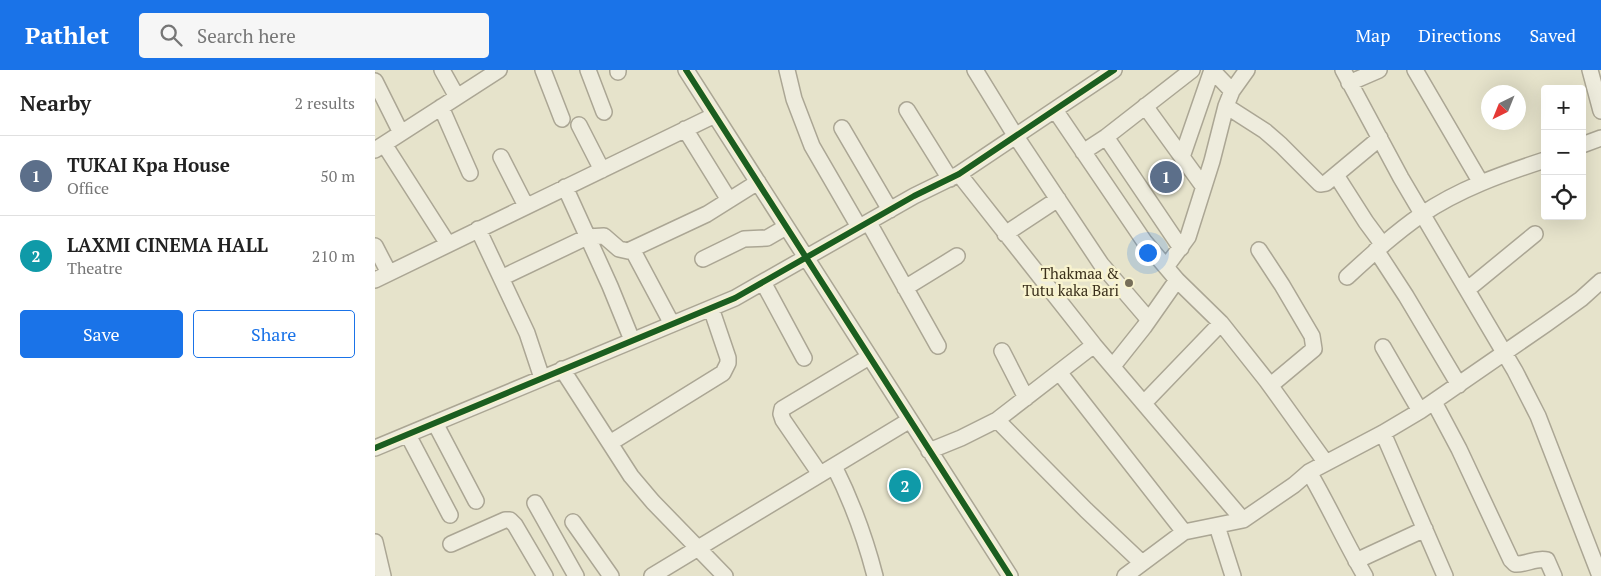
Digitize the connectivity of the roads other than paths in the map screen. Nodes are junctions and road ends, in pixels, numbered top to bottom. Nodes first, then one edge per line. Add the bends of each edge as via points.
1 (442, 70) edge
2 (499, 70) edge
3 (543, 70) edge
4 (588, 70) edge
5 (686, 70) edge
6 (787, 70) edge
7 (975, 70) edge
8 (1114, 70) edge
9 (1191, 70) edge
10 (1212, 70) edge
11 (1247, 70) edge
12 (1379, 70) edge
13 (1415, 70) edge
14 (1590, 70) edge
15 (1345, 76) edge
16 (375, 81) edge
17 (1232, 91) junction
18 (1598, 91) edge
19 (457, 97) junction
20 (1145, 106) junction
21 (1226, 106) junction
22 (441, 107) junction
23 (907, 110) dead end
24 (1055, 110) junction
25 (1601, 111) edge
26 (604, 112) dead end
27 (715, 115) junction
28 (562, 119) dead end
29 (579, 125) dead end
30 (842, 128) dead end
31 (685, 129) junction
32 (401, 133) junction
33 (1015, 135) junction
34 (1106, 137) junction
35 (1379, 138) junction
36 (1601, 138) edge
37 (1586, 144) edge
38 (379, 147) edge
39 (1083, 152) junction
40 (501, 157) dead end
41 (1182, 157) junction
42 (1541, 161) edge
43 (602, 170) junction
44 (470, 173) dead end
45 (1336, 175) junction
46 (954, 177) junction
47 (758, 182) junction
48 (1481, 183) junction
49 (1203, 186) junction
50 (565, 188) junction
51 (1058, 199) junction
52 (729, 200) junction
53 (526, 206) junction
54 (890, 210) junction
55 (1423, 214) junction
56 (864, 225) junction
57 (786, 227) junction
58 (478, 229) junction
59 (1005, 234) junction
60 (1535, 234) dead end
61 (587, 237) junction
62 (447, 244) junction
63 (375, 246) edge
64 (1181, 248) junction
65 (1380, 248) junction
66 (632, 249) junction
67 (1259, 250) dead end
68 (957, 256) dead end
69 (805, 257) junction
70 (703, 259) dead end
71 (1166, 267) junction
72 (389, 273) junction
73 (1347, 277) dead end
74 (501, 278) junction
75 (375, 280) edge
76 (1177, 280) junction
77 (1601, 281) edge
78 (763, 282) junction
79 (905, 288) junction
80 (1468, 289) junction
81 (711, 308) junction
82 (1149, 320) junction
83 (1221, 323) junction
84 (672, 324) junction
85 (632, 340) junction
86 (1094, 345) junction
87 (938, 346) dead end
88 (1383, 347) dead end
89 (1002, 351) dead end
90 (1504, 354) junction
91 (869, 357) junction
92 (804, 358) dead end
93 (1113, 366) junction
94 (562, 369) junction
95 (1059, 372) junction
96 (542, 378) junction
97 (1271, 385) junction
98 (1459, 385) junction
99 (1026, 398) junction
100 (1434, 402) junction
101 (1144, 403) junction
102 (1420, 411) junction
103 (909, 420) junction
104 (997, 420) junction
105 (435, 423) junction
106 (1383, 433) junction
107 (408, 435) junction
108 (610, 443) junction
109 (375, 448) edge
110 (929, 451) junction
111 (1326, 463) junction
112 (834, 466) junction
113 (1309, 472) junction
114 (820, 474) junction
115 (476, 501) dead end
116 (535, 503) dead end
117 (450, 515) dead end
118 (1243, 520) junction
119 (573, 522) dead end
120 (1217, 526) junction
121 (1425, 529) junction
122 (1184, 532) junction
123 (375, 542) edge
124 (451, 544) dead end
125 (697, 549) junction
126 (1356, 561) junction
127 (1142, 563) junction
128 (383, 576) edge
129 (545, 576) edge
130 (576, 576) edge
131 (611, 576) edge
132 (652, 576) edge
133 (725, 576) edge
134 (875, 576) edge
135 (1010, 576) edge
136 (1125, 576) edge
137 (1233, 576) edge
138 (1365, 576) edge
139 (1445, 576) edge
140 (1554, 576) edge
141 (1600, 576) edge

1 - 19 street
2 - 19 street
3 - 28 street
4 - 26 street
5 - 27 street
6 - 56 street via 794,100 812,146
7 - 33 street
8 - 24 street
9 - 20 street
10 - 17 street
10 - 41 street
11 - 17 street
12 - 15 street
13 - 48 street
14 - 18 street
15 - 35 street
16 - 32 street
17 - 21 street
18 - 25 street
19 - 22 street
20 - 34 street
20 - 41 street
21 - 45 street via 1281,144 1317,182 1323,184
21 - 49 street
22 - 32 street
22 - 44 street
23 - 46 street
24 - 33 street
24 - 39 street
27 - 31 street
27 - 47 street
29 - 43 street
30 - 54 street
31 - 43 street
31 - 52 street
32 - 38 street
33 - 46 street
33 - 51 street
34 - 39 street
34 - 64 street
35 - 45 street
35 - 55 street
36 - 37 street
38 - 62 street
39 - 71 street via 1144,241
40 - 53 street
41 - 49 street
42 - 48 street
43 - 50 street
45 - 65 street
46 - 54 street
46 - 59 street
47 - 52 street
47 - 57 street
48 - 55 street
49 - 64 street via 1188,237
50 - 53 street
50 - 61 street
51 - 59 street
51 - 82 street via 1101,264
52 - 66 street via 707,214
53 - 58 street
54 - 56 street
55 - 65 street
55 - 80 street
56 - 69 street
56 - 79 street
57 - 69 street
57 - 70 street via 767,238 744,240
58 - 62 street
58 - 74 street
59 - 86 street
60 - 80 street
61 - 66 street via 604,236 623,251
61 - 74 street
61 - 85 street
62 - 72 street
63 - 72 street
64 - 71 street
65 - 73 street
65 - 98 street
66 - 84 street
67 - 97 street via 1315,344 1315,349 1308,356
68 - 79 street
69 - 78 street
69 - 91 street
71 - 76 street
72 - 75 street
74 - 96 street via 527,333
76 - 82 street
76 - 83 street
77 - 90 street
78 - 81 street
78 - 92 street
79 - 87 street
80 - 90 street
81 - 84 street
81 - 108 street via 728,358 727,368
82 - 93 street
83 - 97 street
83 - 101 street
84 - 85 street
85 - 94 street
86 - 93 street
86 - 95 street
88 - 102 street
89 - 99 street
90 - 98 street
90 - 141 street via 1538,416
91 - 103 street
91 - 114 street via 782,409 783,420
93 - 101 street
94 - 96 street
94 - 108 street
95 - 99 street
95 - 122 street
96 - 105 street
97 - 111 street
98 - 100 street
99 - 104 street
100 - 102 street
100 - 140 street via 1511,560 1521,564 1547,560
101 - 118 street
102 - 106 street
103 - 110 street
103 - 112 street
104 - 110 street
104 - 127 street
105 - 107 street
105 - 115 street
106 - 111 street
106 - 121 street
107 - 109 street
107 - 117 street
108 - 125 street via 631,476
110 - 135 street
111 - 113 street
112 - 114 street
112 - 134 street via 855,509
113 - 118 street
113 - 126 street
114 - 125 street
116 - 130 street
118 - 120 street
119 - 131 street
120 - 122 street
120 - 137 street
121 - 126 street
121 - 139 street
122 - 127 street
123 - 128 street
124 - 129 street via 510,520
125 - 132 street
125 - 133 street
126 - 138 street
127 - 136 street

